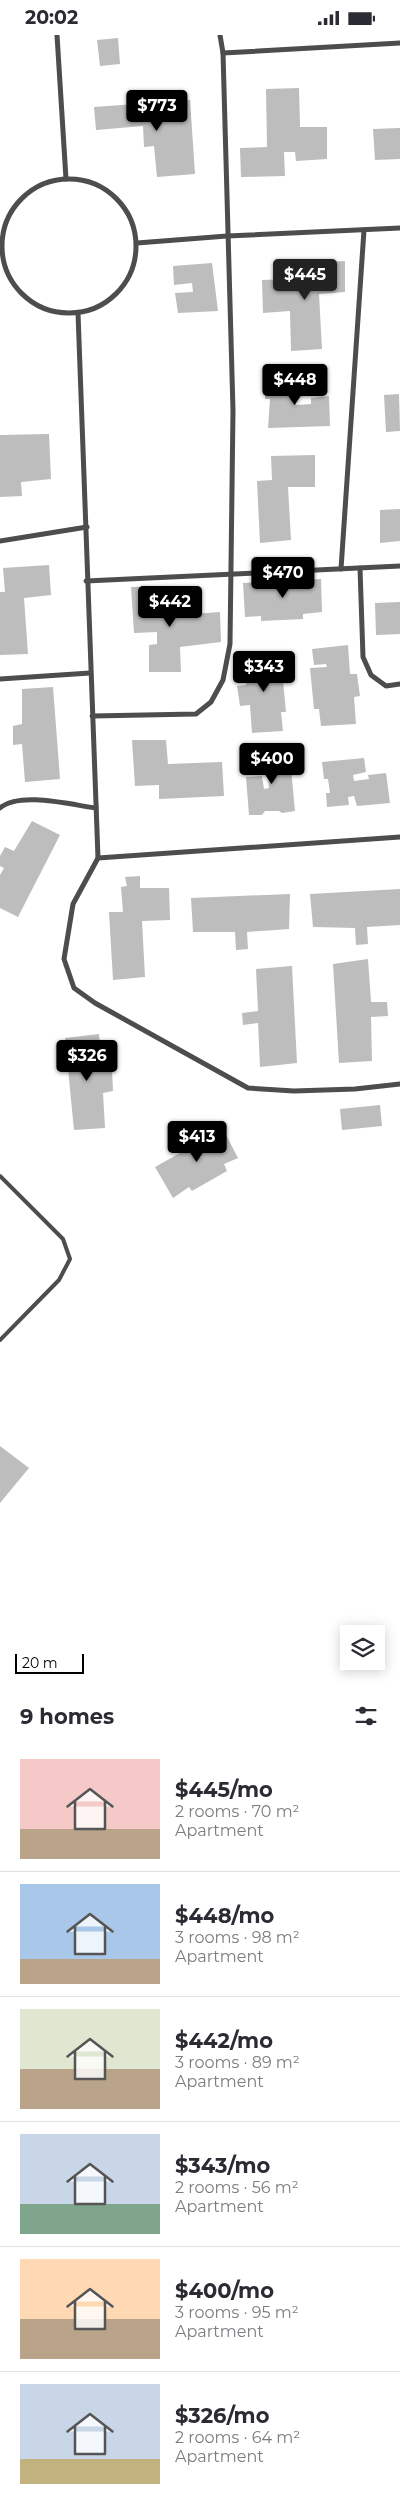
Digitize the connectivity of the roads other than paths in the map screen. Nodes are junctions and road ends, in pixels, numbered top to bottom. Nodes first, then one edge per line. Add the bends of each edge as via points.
1 (57, 35) edge
2 (220, 35) edge
3 (400, 43) edge
4 (223, 53) junction
5 (66, 179) junction
6 (400, 228) edge
7 (364, 230) junction
8 (227, 236) junction
9 (137, 243) junction
10 (1, 245) edge
11 (78, 313) junction
12 (87, 527) junction
13 (0, 541) edge
14 (400, 566) edge
15 (360, 568) junction
16 (341, 569) junction
17 (230, 575) junction
18 (86, 581) junction
19 (90, 673) junction
20 (0, 679) edge
21 (400, 684) edge
22 (92, 716) junction
23 (0, 808) edge
24 (96, 809) junction
25 (400, 837) edge
26 (98, 858) junction
27 (400, 1084) edge
28 (0, 1176) edge
29 (0, 1341) edge

1 - 5 street
2 - 4 street
3 - 4 street
4 - 8 street
5 - 9 street via 92,182 115,196 130,217
5 - 10 street via 42,185 21,199 7,221
6 - 7 street
7 - 8 street
7 - 16 street
8 - 9 street
8 - 17 street via 233,410
9 - 11 street via 133,268 121,289 102,305
10 - 11 street via 6,268 16,288 34,304 55,313
11 - 12 street
12 - 13 street
12 - 18 street
14 - 15 street
15 - 16 street
15 - 21 street via 363,657 371,675 386,686
16 - 17 street
17 - 18 street
17 - 22 street via 230,644 223,680 211,702 196,714
18 - 19 street
19 - 20 street
19 - 22 street
22 - 24 street
23 - 24 street via 26,799
24 - 26 street
25 - 26 street
26 - 27 street via 72,904 64,959 74,988 95,1003 248,1087 294,1091
28 - 29 lane via 63,1239 70,1259 59,1280

